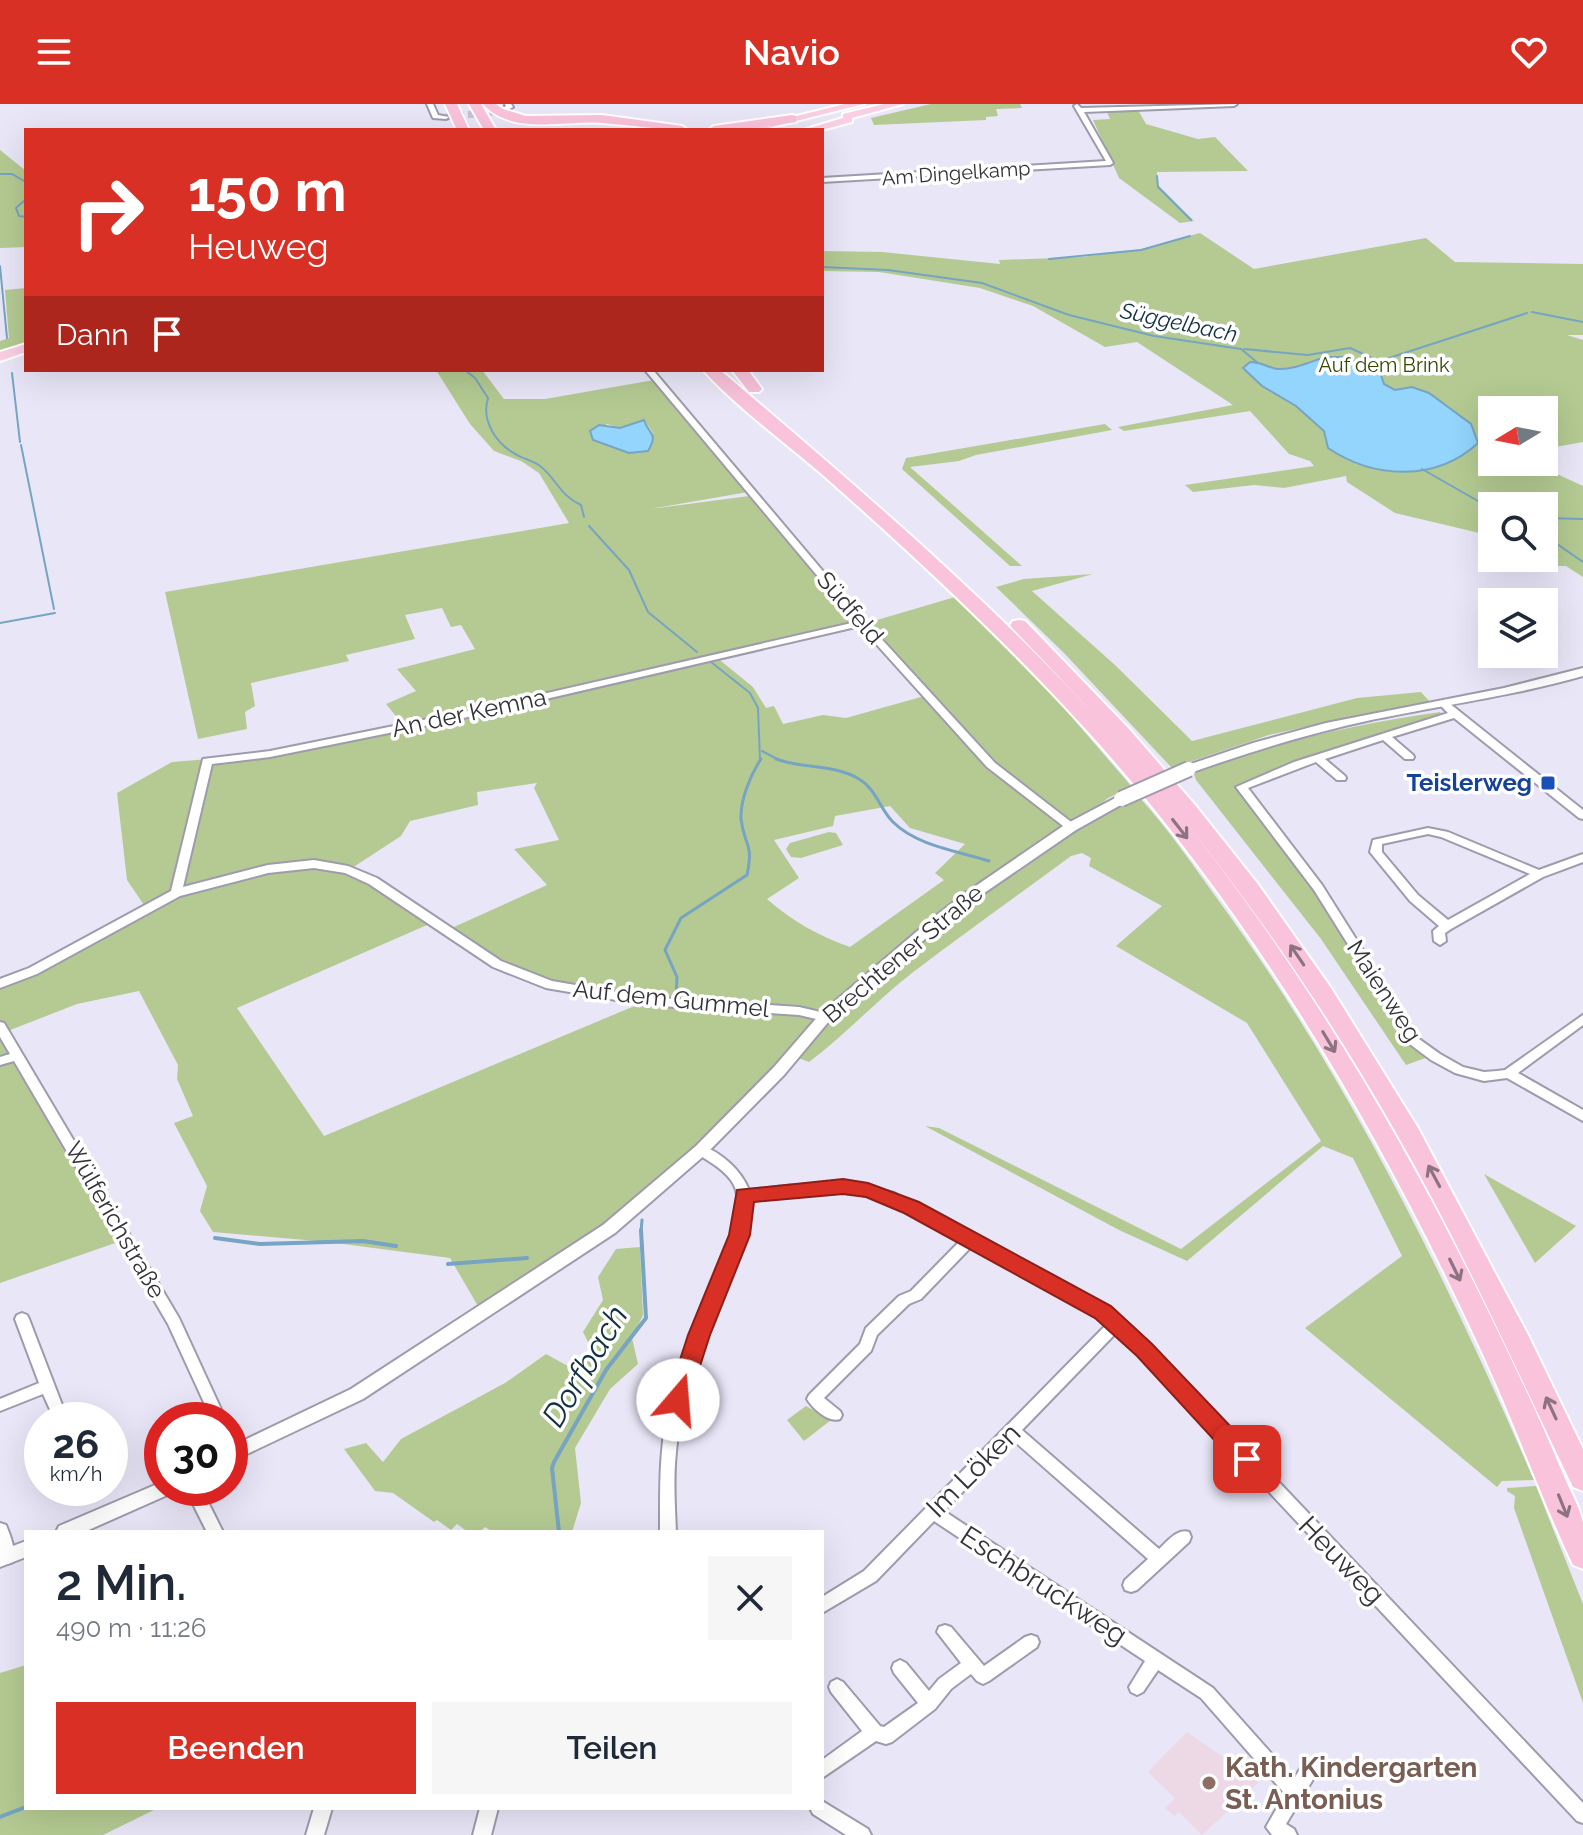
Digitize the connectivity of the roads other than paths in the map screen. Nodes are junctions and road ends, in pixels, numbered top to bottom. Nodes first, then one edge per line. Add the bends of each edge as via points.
1 (430, 104) edge
2 (475, 104) edge
3 (488, 104) edge
4 (859, 104) edge
5 (878, 104) edge
6 (898, 104) edge
7 (1234, 104) edge
8 (1077, 107) edge
9 (453, 110) edge
10 (790, 125) edge
11 (462, 128) edge
12 (472, 128) edge
13 (489, 128) edge
14 (500, 128) edge
15 (542, 128) edge
16 (626, 128) edge
17 (667, 128) edge
18 (744, 128) edge
19 (764, 128) edge
20 (777, 128) edge
21 (816, 128) edge
22 (824, 180) edge
23 (24, 349) edge
24 (24, 356) edge
25 (0, 357) edge
26 (0, 364) edge
27 (651, 372) edge
28 (717, 372) edge
29 (718, 372) edge
30 (741, 372) edge
31 (754, 389) junction
32 (862, 623) junction
33 (1583, 672) edge
34 (1450, 710) junction
35 (1385, 737) junction
36 (1409, 757) dead end
37 (1318, 758) junction
38 (1341, 778) dead end
39 (1241, 787) joint
40 (1583, 816) edge
41 (1071, 827) junction
42 (1583, 858) edge
43 (1539, 874) junction
44 (176, 893) junction
45 (1447, 926) junction
46 (1440, 941) dead end
47 (0, 984) edge
48 (825, 1017) junction
49 (1583, 1019) edge
50 (0, 1026) edge
51 (17, 1056) junction
52 (0, 1061) edge
53 (1509, 1073) junction
54 (1583, 1116) edge
55 (701, 1150) junction
56 (745, 1196) junction
57 (970, 1240) junction
58 (22, 1319) dead end
59 (1116, 1324) junction
60 (47, 1386) junction
61 (54, 1402) edge
62 (211, 1402) edge
63 (0, 1405) edge
64 (835, 1415) dead end
65 (1013, 1431) junction
66 (248, 1443) edge
67 (1583, 1479) edge
68 (144, 1498) edge
69 (202, 1506) edge
70 (933, 1512) junction
71 (0, 1530) edge
72 (70, 1530) edge
73 (214, 1530) edge
74 (668, 1530) edge
75 (1183, 1537) dead end
76 (24, 1550) edge
77 (1583, 1556) edge
78 (4, 1558) edge
79 (1159, 1559) junction
80 (1131, 1585) dead end
81 (824, 1605) edge
82 (945, 1632) dead end
83 (1031, 1642) dead end
84 (1156, 1659) junction
85 (972, 1664) junction
86 (900, 1668) dead end
87 (837, 1687) dead end
88 (1137, 1687) dead end
89 (929, 1704) junction
90 (874, 1732) junction
91 (824, 1769) edge
92 (1306, 1775) dead end
93 (1295, 1793) junction
94 (322, 1810) edge
95 (488, 1810) edge
96 (822, 1810) edge
97 (1583, 1815) edge
98 (315, 1835) edge
99 (482, 1835) edge
100 (862, 1835) edge
101 (1288, 1835) edge

1 - 9 street via 435,117
2 - 13 highway
3 - 14 highway
3 - 17 highway via 524,119 600,119
4 - 10 highway
5 - 20 highway
6 - 10 highway
6 - 21 highway
7 - 8 street
8 - 22 street, Am Dingelkamp via 1108,159
9 - 11 highway
9 - 12 highway
10 - 18 highway
10 - 19 highway
15 - 16 highway via 584,121
23 - 25 highway
24 - 26 highway
27 - 32 street, Südfeld
28 -> 77 highway via 1014,642 1140,779 1205,861 1316,1020 1405,1173 1505,1374
29 - 31 highway
30 - 31 highway
67 -> 31 highway via 1431,1170 1325,995 1227,859 1147,760 1048,654 951,561
32 - 41 street, Südfeld via 1002,775
32 - 44 street, An der Kemna via 473,713 270,754 207,761
33 - 34 street, Brechtener Straße
34 - 35 street, Brechtener Straße
34 - 40 street
34 - 41 street, Brechtener Straße, bridge via 1315,729 1246,748 1121,799
35 - 36 street
35 - 37 street, Brechtener Straße
37 - 38 street
37 - 39 street, Brechtener Straße
39 - 53 street, Maienweg via 1318,888 1415,1042 1462,1070 1496,1078
41 - 48 street, Brechtener Straße via 969,897
42 - 43 street
43 - 45 street
43 - 45 street via 1444,834 1428,831 1377,842 1376,852 1414,898
44 - 47 street, Auf dem Gummel
44 - 48 street, Auf dem Gummel via 268,869 326,865 384,886 472,950 550,985 645,1001
45 - 46 street via 1439,931
48 - 55 street, Brechtener Straße
49 - 53 street
50 - 51 street, Wülferichstraße
51 - 52 street
51 - 62 street, Wülferichstraße via 129,1240
53 - 54 street, Maienweg
55 - 56 street via 723,1164
55 - 66 street, Brechtener Straße via 609,1229 441,1341 357,1394
56 - 57 street, Heuweg via 825,1186 856,1188 889,1197
56 - 74 street via 740,1235 678,1400 667,1468
57 - 59 street, Heuweg
57 - 64 street via 871,1332 866,1347 814,1399
58 - 60 street
59 - 65 street, Im Löken
59 - 97 street, Heuweg
60 - 61 street
60 - 63 street
65 - 70 street, Im Löken
65 - 79 street
68 - 72 street
69 - 73 street
70 - 81 street, Im Löken via 870,1576
70 - 84 street, Eschbruckweg
71 - 78 street
75 - 79 street
76 - 78 street
79 - 80 street
82 - 85 street
83 - 85 street via 983,1676
84 - 88 street
84 - 93 street, Eschbruckweg via 1207,1693
85 - 89 street
86 - 89 street
87 - 90 street
89 - 90 street via 886,1736
90 - 91 street
92 - 93 street
93 - 101 street via 1275,1827
94 - 98 street
95 - 99 street
96 - 100 street

